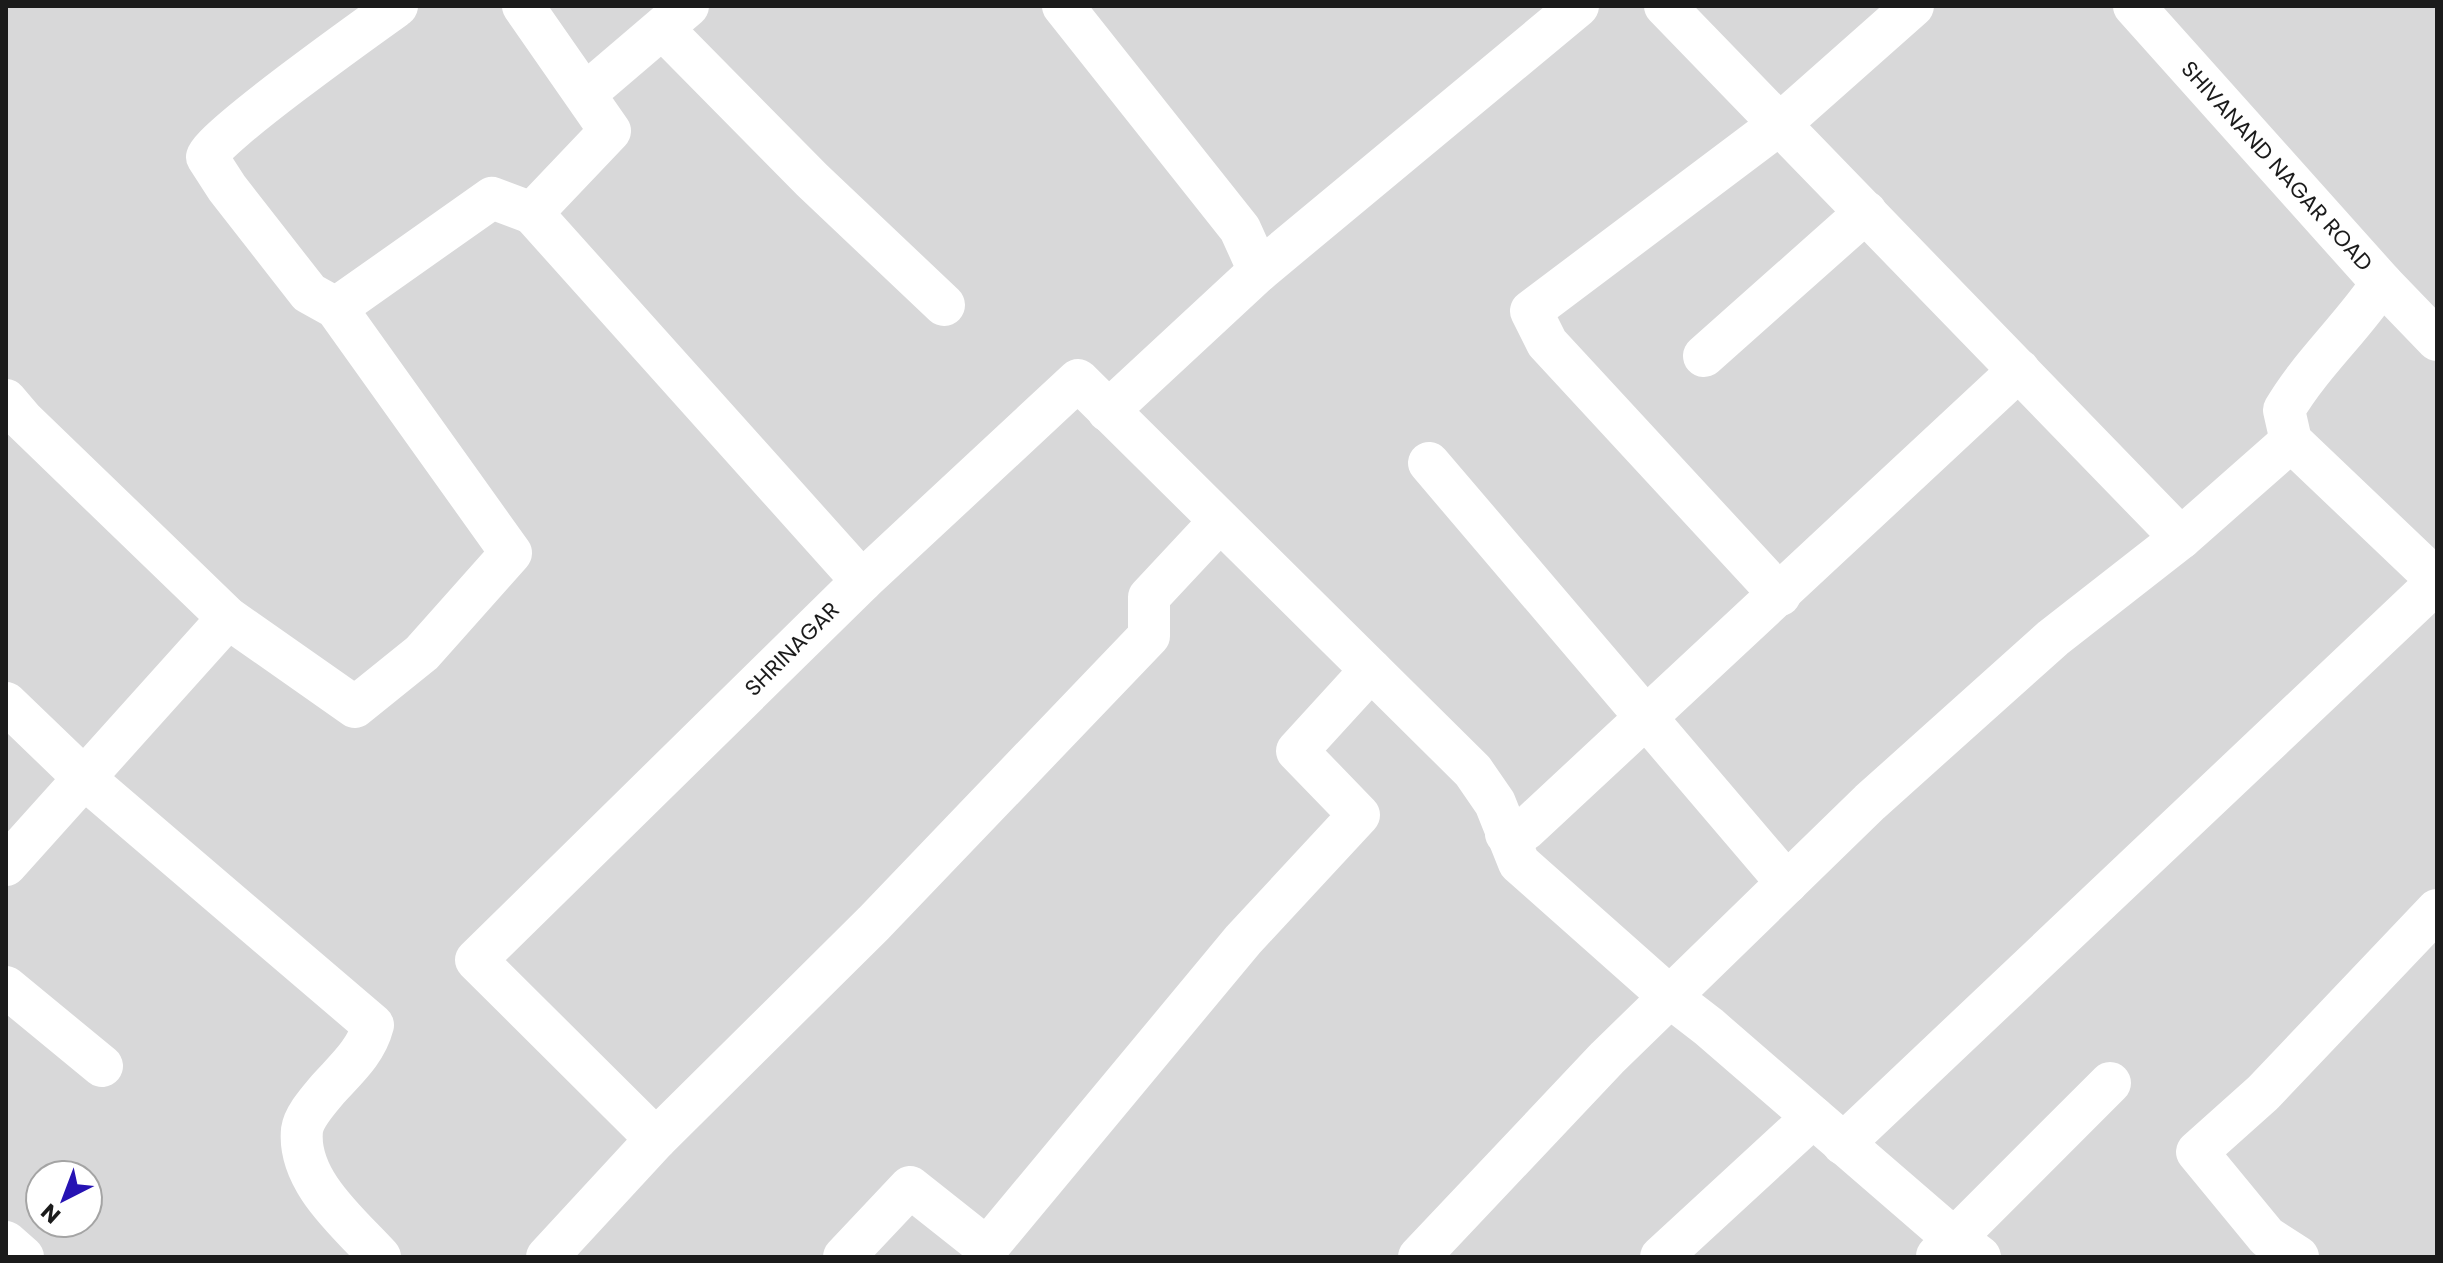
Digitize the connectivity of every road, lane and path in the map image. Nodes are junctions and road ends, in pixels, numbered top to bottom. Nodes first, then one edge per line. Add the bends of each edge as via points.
1 (397, 6) edge
2 (523, 6) edge
3 (1063, 6) edge
4 (1578, 6) edge
5 (1665, 6) edge
6 (1913, 6) edge
7 (2134, 6) edge
8 (676, 17) edge
9 (585, 94) junction
10 (1781, 123) junction
11 (1866, 212) junction
12 (532, 213) junction
13 (1259, 271) junction
14 (2382, 283) junction
15 (944, 305) dead end
16 (336, 308) junction
17 (2437, 340) edge
18 (1704, 356) dead end
19 (2019, 370) junction
20 (6, 400) edge
21 (1108, 411) junction
22 (2291, 441) junction
23 (1429, 463) dead end
24 (1220, 521) junction
25 (2181, 538) junction
26 (862, 581) junction
27 (2437, 581) edge
28 (1780, 595) junction
29 (228, 618) junction
30 (1371, 670) junction
31 (6, 703) edge
32 (1648, 717) junction
33 (84, 778) junction
34 (1506, 834) junction
35 (6, 865) edge
36 (1787, 883) junction
37 (2437, 910) edge
38 (6, 987) edge
39 (1670, 997) junction
40 (102, 1066) dead end
41 (2110, 1083) dead end
42 (1813, 1117) junction
43 (656, 1139) junction
44 (1843, 1144) junction
45 (6, 1242) edge
46 (1957, 1250) edge
47 (23, 1257) edge
48 (380, 1257) edge
49 (547, 1257) edge
50 (844, 1257) edge
51 (1419, 1257) edge
52 (1661, 1257) edge
53 (2298, 1257) edge

1 - 16 street via 242,123 207,157 309,293
2 - 9 street
3 - 13 street via 1240,229
4 - 13 street
5 - 10 street
6 - 10 street
7 - 14 street, SHIVANAND NAGAR ROAD
8 - 9 street
8 - 15 street via 812,180
9 - 12 street via 610,131
10 - 11 street
10 - 28 street via 1531,311 1547,343
11 - 18 street
11 - 19 street
12 - 16 street via 492,198
12 - 26 street
13 - 21 street
14 - 17 street
14 - 22 street, SHIVANAND NAGAR ROAD via 2301,381 2284,410
16 - 29 street via 511,553 422,653 355,707
19 - 25 street
19 - 28 street
20 - 29 street
21 - 24 street
21 - 26 street via 1078,380
22 - 25 street
22 - 27 street
23 - 32 street
24 - 30 street
24 - 43 street via 1149,597 1149,636 874,923
25 - 36 street via 2053,638
26 - 43 street, SHRINAGAR via 476,960
27 - 44 street
28 - 32 street
29 - 33 street
30 - 34 street via 1473,771 1495,803
30 - 50 street via 1297,751 1359,815 1243,940 987,1248 910,1187
31 - 33 street
32 - 34 street via 1525,830
32 - 36 street
33 - 35 street
33 - 48 street via 373,1025 363,1051 317,1101 302,1128 304,1155 322,1194
34 - 39 street via 1519,863
36 - 39 street
37 - 53 street via 2263,1093 2197,1152 2267,1237
38 - 40 street
39 - 42 street
39 - 51 street
41 - 46 street
42 - 44 street
42 - 52 street
43 - 49 street
44 - 46 street
45 - 47 street

